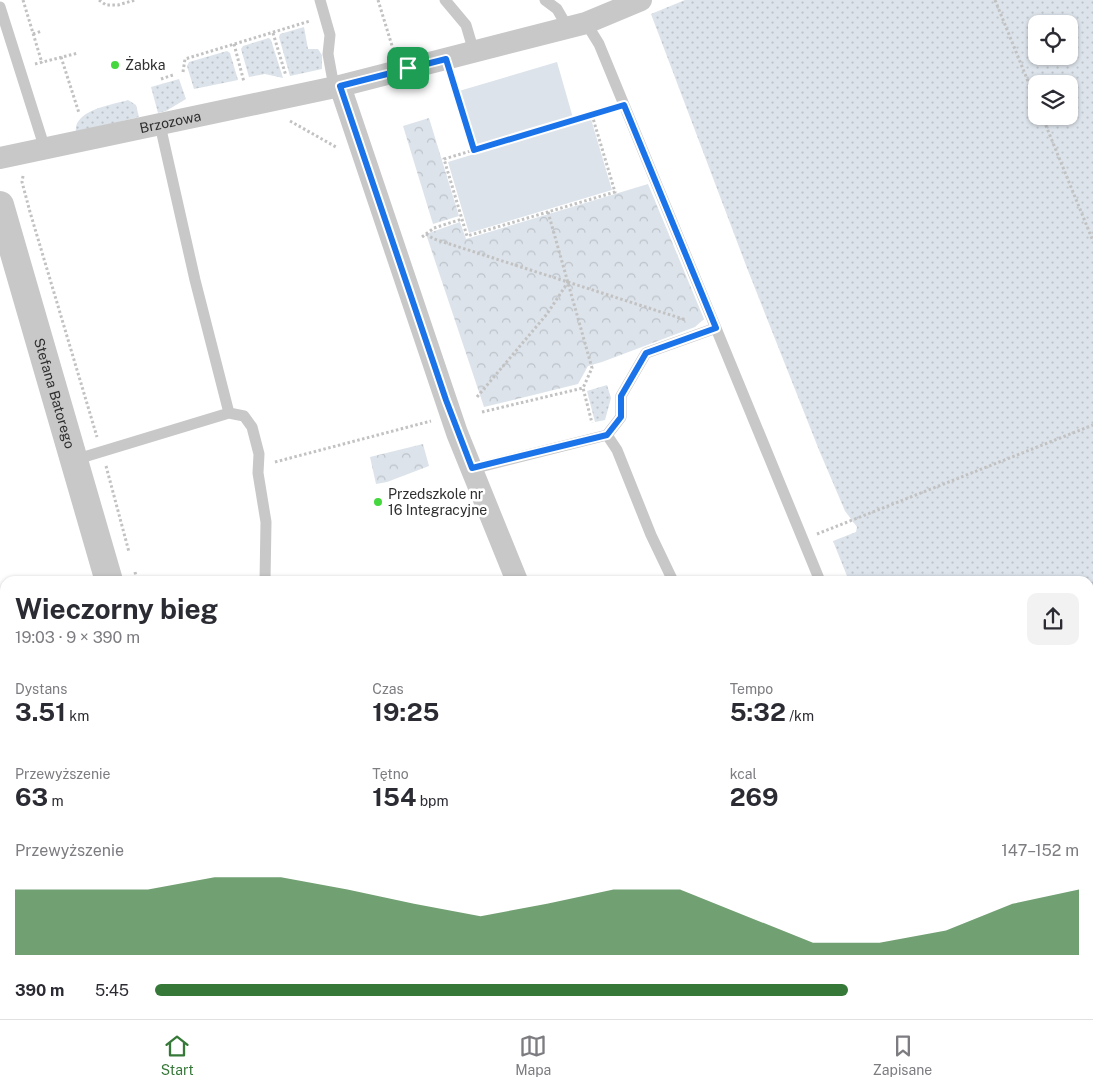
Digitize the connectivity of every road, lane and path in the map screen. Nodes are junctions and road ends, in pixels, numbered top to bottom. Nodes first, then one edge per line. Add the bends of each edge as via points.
1 (23, 0) edge
2 (99, 0) edge
3 (135, 0) edge
4 (320, 0) edge
5 (378, 0) edge
6 (445, 0) edge
7 (545, 0) edge
8 (641, 0) edge
9 (995, 0) edge
10 (0, 7) edge
11 (325, 16) junction
12 (577, 26) junction
13 (42, 30) dead end
14 (273, 33) junction
15 (33, 34) junction
16 (234, 44) junction
17 (393, 49) dead end
18 (474, 52) junction
19 (78, 53) dead end
20 (61, 57) junction
21 (446, 59) junction
22 (42, 62) junction
23 (20, 69) junction
24 (183, 72) dead end
25 (173, 75) dead end
26 (161, 80) dead end
27 (288, 81) dead end
28 (1028, 81) edge
29 (244, 82) dead end
30 (337, 86) junction
31 (624, 105) junction
32 (79, 113) dead end
33 (592, 116) junction
34 (286, 118) dead end
35 (160, 125) junction
36 (1046, 125) edge
37 (45, 149) junction
38 (340, 150) dead end
39 (474, 150) junction
40 (0, 158) edge
41 (21, 169) dead end
42 (0, 205) edge
43 (548, 212) junction
44 (462, 219) junction
45 (426, 234) junction
46 (422, 237) dead end
47 (1093, 241) edge
48 (568, 281) junction
49 (716, 328) junction
50 (704, 332) junction
51 (583, 388) junction
52 (477, 397) dead end
53 (482, 412) dead end
54 (229, 413) junction
55 (436, 419) dead end
56 (1093, 425) edge
57 (602, 437) junction
58 (100, 442) dead end
59 (106, 459) dead end
60 (74, 460) junction
61 (258, 466) junction
62 (472, 468) junction
63 (803, 539) junction
64 (130, 554) dead end
65 (132, 563) dead end
66 (109, 576) edge
67 (136, 576) edge
68 (265, 576) edge
69 (515, 576) edge
70 (671, 576) edge
71 (818, 576) edge

1 - 15 path
2 - 3 path via 106,5 118,5
4 - 11 lane
5 - 17 path
6 - 18 lane via 466,25
7 - 12 lane
8 - 12 street, Brzozowa
9 - 28 path
10 - 23 lane
11 - 14 path
11 - 30 lane via 330,35 328,54
12 - 18 street, Brzozowa
12 - 31 lane via 599,44
13 - 15 path
14 - 16 path
14 - 27 path
15 - 22 path
16 - 24 path via 185,59
16 - 29 path
18 - 21 street, Brzozowa
19 - 20 path
20 - 22 path
20 - 32 path
21 - 30 street, Brzozowa
21 - 39 path
22 - 23 path
23 - 37 lane
25 - 26 path
30 - 35 street, Brzozowa
30 - 62 street
31 - 33 path
31 - 49 lane
33 - 39 path
33 - 43 path via 615,192
34 - 38 path
35 - 37 street, Brzozowa
35 - 54 lane
36 - 47 path
37 - 40 street, Brzozowa
39 - 44 path via 444,159
41 - 58 path via 30,212
42 - 60 street, Stefana Batorego
43 - 44 path via 467,236
43 - 48 path
44 - 45 path
45 - 46 path
45 - 48 path
48 - 50 path via 698,324
48 - 51 path via 592,368
48 - 52 path via 547,314
49 - 50 lane
49 - 63 lane
50 - 57 lane via 646,353 621,396 621,417
51 - 53 path
51 - 57 path
54 - 60 lane
54 - 61 lane via 244,416 252,427 259,454
55 - 61 path
56 - 63 path
57 - 62 lane
57 - 70 lane via 617,450
59 - 64 path
60 - 66 street, Stefana Batorego
61 - 68 lane via 266,522
62 - 69 street
63 - 71 lane
65 - 67 path

